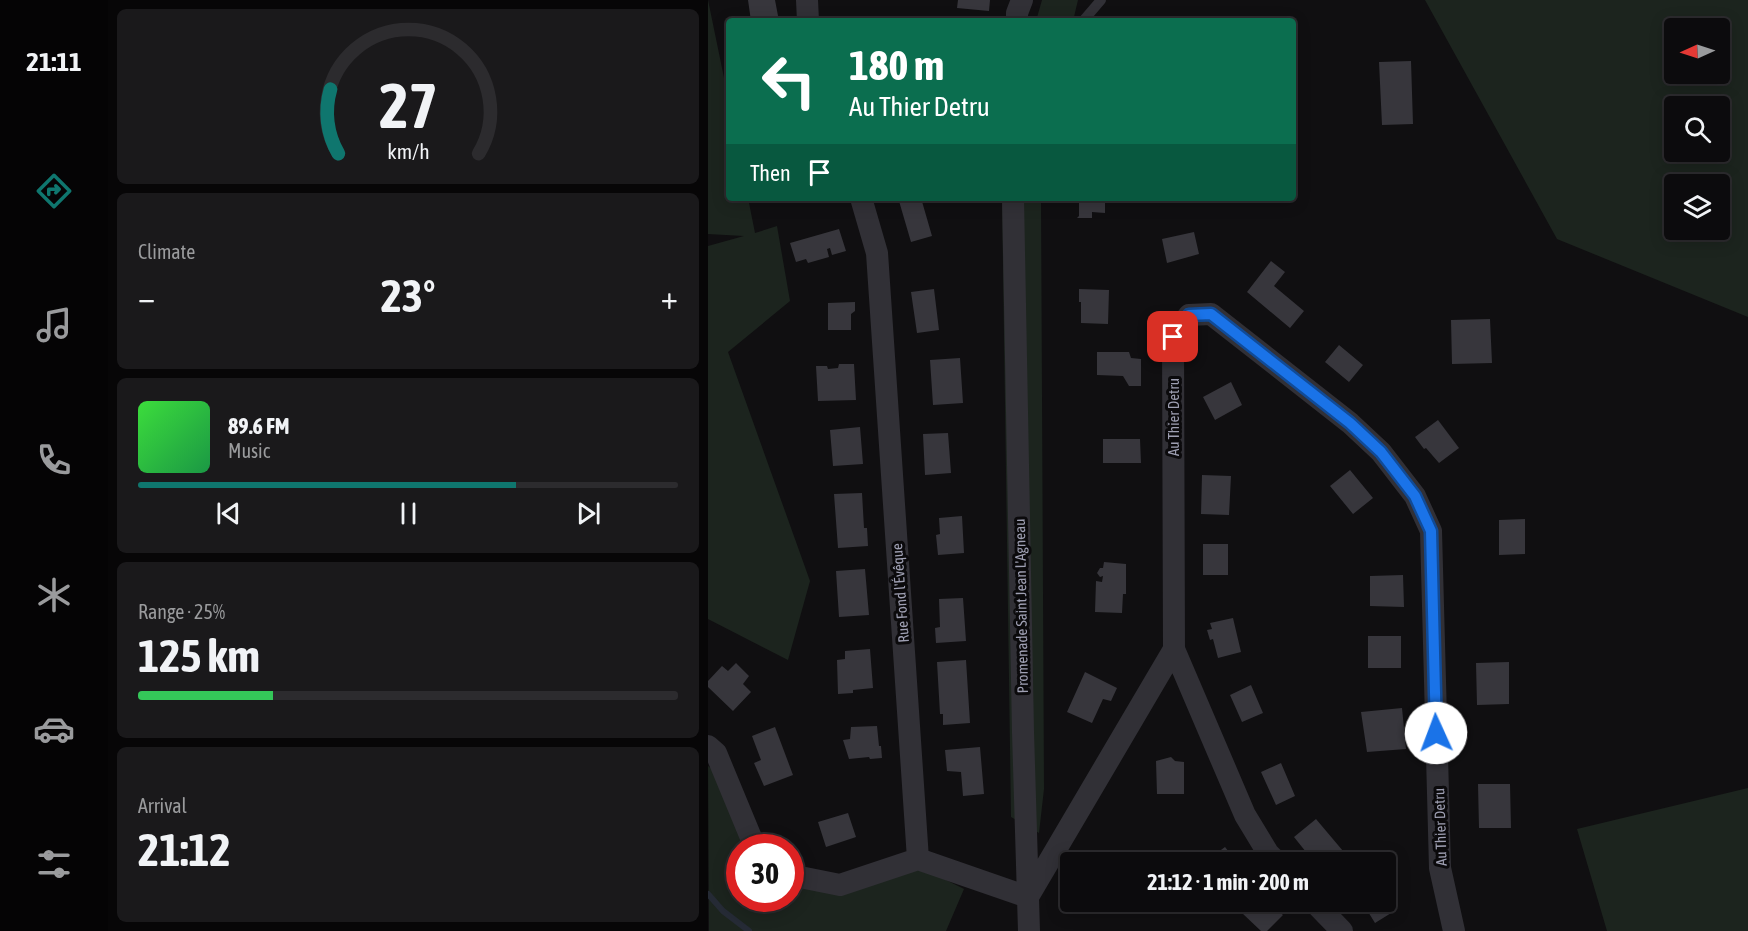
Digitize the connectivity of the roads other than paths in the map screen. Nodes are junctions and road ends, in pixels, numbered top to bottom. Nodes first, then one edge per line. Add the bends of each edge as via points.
1 (807, 0) edge
2 (1022, 0) edge
3 (1101, 0) edge
4 (808, 18) edge
5 (1017, 18) edge
6 (1086, 18) edge
7 (862, 201) edge
8 (1013, 201) edge
9 (1174, 649) junction
10 (712, 749) edge
11 (749, 834) edge
12 (1267, 852) edge
13 (918, 859) junction
14 (804, 878) edge
15 (1028, 897) junction
16 (1323, 912) edge
17 (1029, 931) edge
18 (1341, 931) edge
19 (1454, 931) edge

1 - 4 street
2 - 5 street
3 - 6 lane
7 - 13 street, Rue Fond l'Évêque via 877,253
8 - 15 street, Promenade Saint Jean L'Agneau
9 - 12 street, Au Thier Detru via 1245,815
9 - 15 street
9 - 19 street, Au Thier Detru via 1173,337 1189,315 1211,314 1381,452 1415,496 1431,531 1440,868
10 - 11 street
13 - 14 street via 840,885
13 - 15 street
15 - 17 street, Promenade Saint Jean L'Agneau
16 - 18 street

